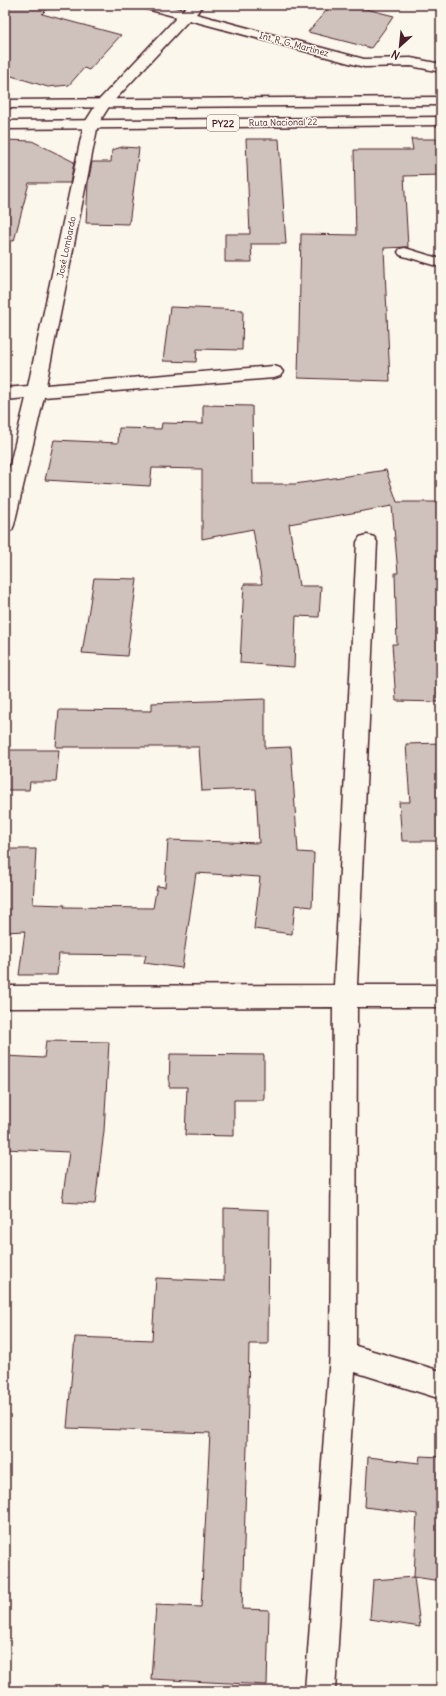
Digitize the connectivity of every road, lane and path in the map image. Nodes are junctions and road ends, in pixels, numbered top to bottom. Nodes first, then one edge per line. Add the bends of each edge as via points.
1 (148, 5) edge
2 (191, 10) edge
3 (441, 68) edge
4 (441, 101) edge
5 (104, 103) junction
6 (5, 104) edge
7 (441, 121) edge
8 (91, 124) junction
9 (5, 125) edge
10 (405, 252) dead end
11 (441, 263) edge
12 (274, 372) dead end
13 (36, 392) junction
14 (5, 394) edge
15 (5, 525) edge
16 (367, 542) dead end
17 (345, 996) junction
18 (441, 996) edge
19 (5, 998) edge
20 (343, 1355) junction
21 (441, 1385) edge
22 (320, 1691) edge

1 - 2 main road, Int. R. G. Martinez
2 - 3 main road, Int. R. G. Martinez via 364,63 411,62
2 - 5 main road, José Lombardo
4 - 5 main road, Ruta Nacional 22 / PY22
5 - 6 main road, Ruta Nacional 22 / PY22
5 - 8 main road, José Lombardo
7 - 8 main road, Ruta Nacional 22 / PY22
8 - 9 main road, Ruta Nacional 22 / PY22
8 - 13 main road, José Lombardo
10 - 11 lane
12 - 13 main road
13 - 14 main road
13 - 15 main road, José Lombardo
16 - 17 main road
17 - 18 main road
17 - 19 main road
17 - 20 main road
20 - 21 main road
20 - 22 main road

